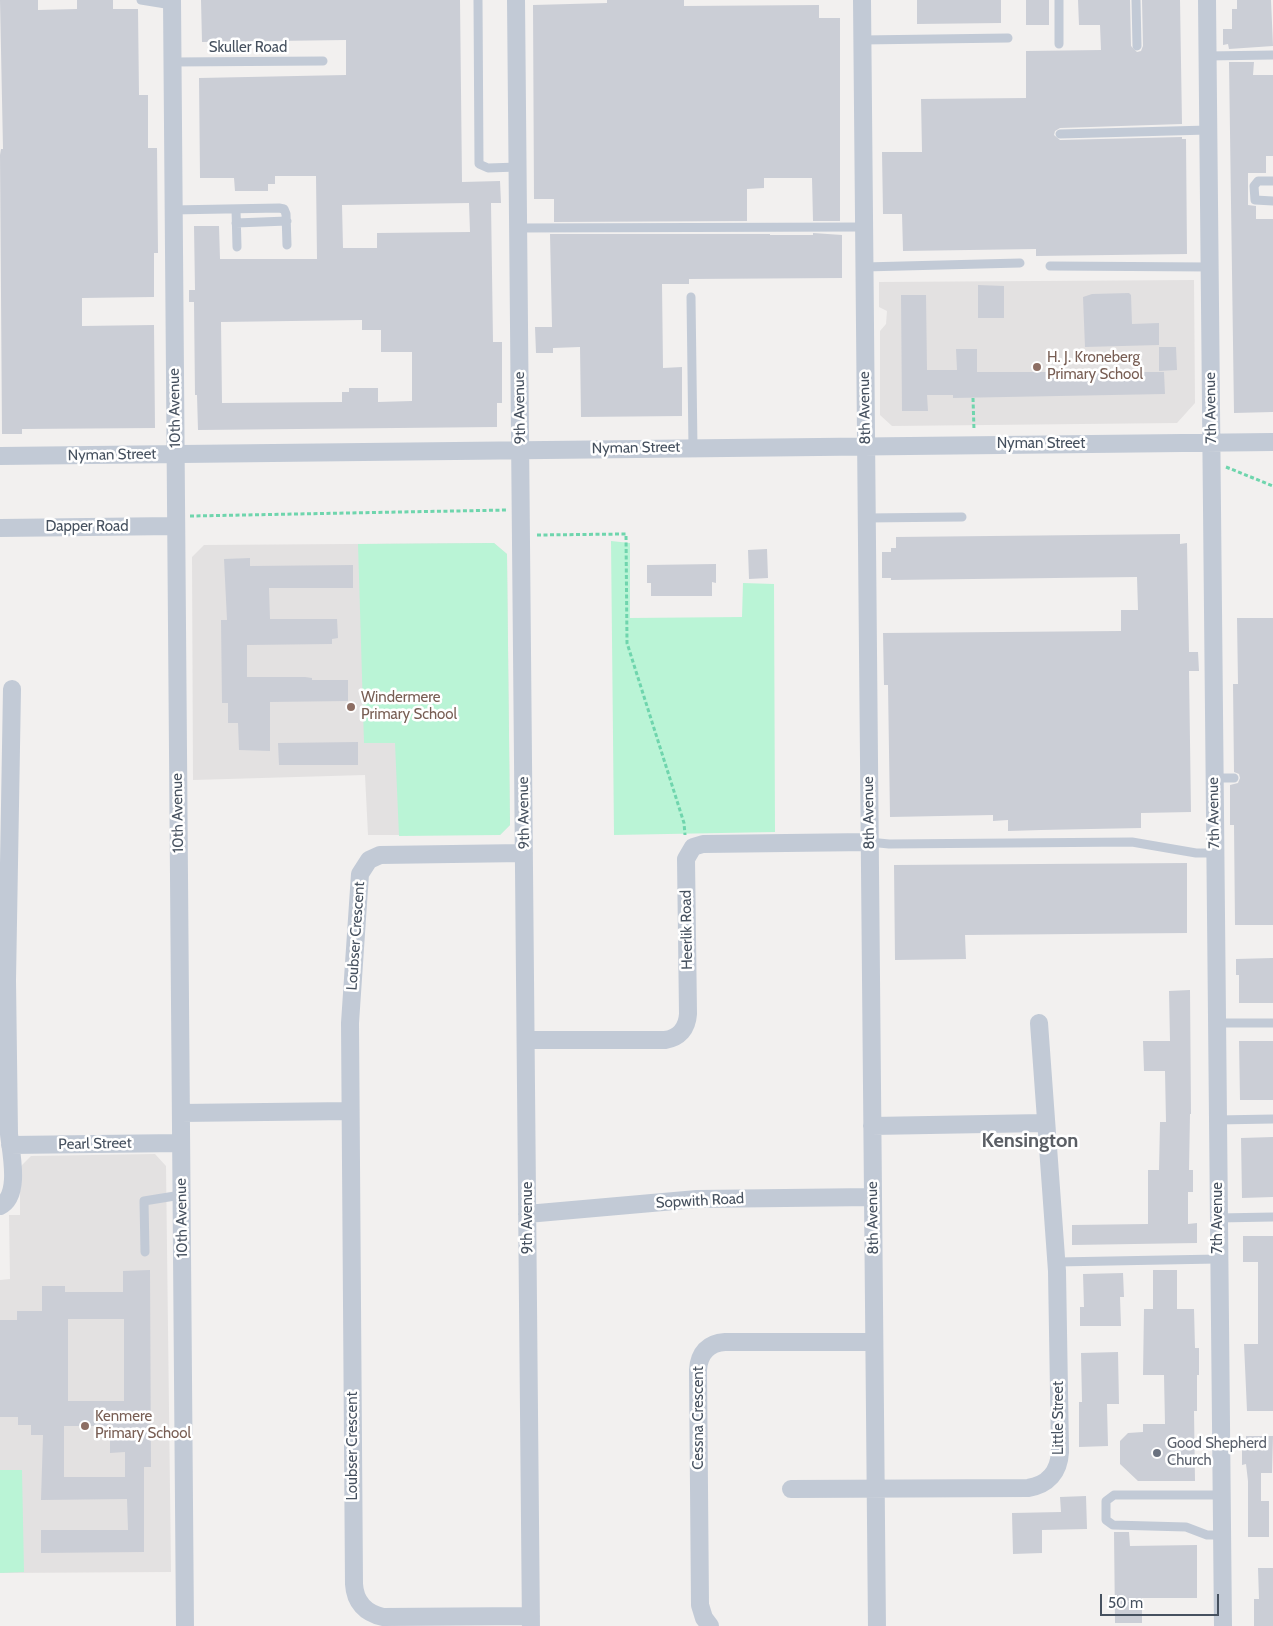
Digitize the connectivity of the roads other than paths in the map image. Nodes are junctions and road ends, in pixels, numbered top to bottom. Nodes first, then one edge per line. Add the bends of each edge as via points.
1 (141, 0) edge
2 (478, 0) edge
3 (516, 0) edge
4 (862, 0) edge
5 (1059, 0) edge
6 (1136, 0) edge
7 (1207, 0) edge
8 (172, 3) edge
9 (1008, 38) dead end
10 (862, 40) junction
11 (1059, 44) dead end
12 (1137, 46) dead end
13 (1273, 55) edge
14 (1207, 56) junction
15 (323, 61) dead end
16 (172, 62) junction
17 (1208, 130) junction
18 (1060, 134) dead end
19 (518, 168) junction
20 (1273, 180) edge
21 (1273, 201) edge
22 (236, 209) junction
23 (172, 210) junction
24 (287, 222) junction
25 (236, 223) junction
26 (863, 226) junction
27 (518, 228) junction
28 (287, 245) dead end
29 (237, 248) dead end
30 (1020, 263) dead end
31 (1050, 266) dead end
32 (864, 267) junction
33 (1210, 267) junction
34 (691, 297) dead end
35 (1273, 442) edge
36 (1211, 443) junction
37 (866, 446) junction
38 (693, 448) junction
39 (520, 450) junction
40 (176, 454) junction
41 (0, 456) edge
42 (962, 517) dead end
43 (866, 518) junction
44 (175, 522) junction
45 (0, 528) edge
46 (12, 688) dead end
47 (1214, 778) junction
48 (1234, 778) dead end
49 (869, 842) junction
50 (5, 845) edge
51 (524, 853) junction
52 (1215, 853) junction
53 (1039, 1022) dead end
54 (1216, 1023) junction
55 (1273, 1023) edge
56 (526, 1040) junction
57 (350, 1111) junction
58 (181, 1113) junction
59 (1273, 1119) edge
60 (1217, 1120) junction
61 (1044, 1123) junction
62 (872, 1126) junction
63 (181, 1143) junction
64 (10, 1145) junction
65 (181, 1195) junction
66 (873, 1198) junction
67 (0, 1206) edge
68 (528, 1214) junction
69 (1273, 1217) edge
70 (1218, 1218) junction
71 (145, 1252) dead end
72 (1218, 1259) junction
73 (1056, 1262) junction
74 (874, 1342) junction
75 (791, 1489) dead end
76 (877, 1489) junction
77 (1221, 1495) junction
78 (1222, 1535) junction
79 (531, 1621) edge
80 (185, 1626) edge
81 (710, 1626) edge
82 (878, 1626) edge
83 (1223, 1626) edge

1 - 8 lane
2 - 19 lane via 479,164 488,168
3 - 19 street, 9th Avenue
4 - 10 street, 8th Avenue
5 - 11 lane
6 - 12 lane
7 - 14 street, 7th Avenue
8 - 16 street, 10th Avenue
9 - 10 lane
10 - 26 street, 8th Avenue
13 - 14 lane
14 - 17 street, 7th Avenue
15 - 16 lane, Skuller Road
16 - 23 street, 10th Avenue
17 - 18 lane
17 - 33 street, 7th Avenue
19 - 27 street, 9th Avenue
20 - 21 lane via 1258,181 1254,186 1255,200
22 - 23 lane
22 - 24 lane via 279,208 284,210
22 - 25 lane
23 - 40 street, 10th Avenue
24 - 25 lane
24 - 28 lane
25 - 29 lane
26 - 27 lane
26 - 32 street, 8th Avenue
27 - 39 street, 9th Avenue
30 - 32 lane
31 - 33 lane
32 - 37 street, 8th Avenue
33 - 36 street, 7th Avenue
34 - 38 lane
35 - 36 street, Nyman Street
36 - 37 street, Nyman Street
36 - 47 street, 7th Avenue
37 - 38 street, Nyman Street
37 - 43 street, 8th Avenue
38 - 39 street, Nyman Street
39 - 40 street, Nyman Street
39 - 51 street, 9th Avenue
40 - 41 street, Nyman Street
40 - 44 street, 10th Avenue
42 - 43 lane
43 - 49 street, 8th Avenue
44 - 45 street, Dapper Road
44 - 58 street, 10th Avenue
46 - 50 street
47 - 48 lane
47 - 52 street, 7th Avenue
49 - 52 lane via 1132,842
49 - 56 street, Heerlik Road via 703,844 693,847 687,855 688,1022 681,1033 664,1040
49 - 62 street, 8th Avenue
50 - 64 street
51 - 56 street, 9th Avenue
51 - 57 street, Loubser Crescent via 386,854 365,864 359,880 350,1024
52 - 54 street, 7th Avenue
53 - 61 street, Little Street
54 - 55 lane
54 - 60 street, 7th Avenue
56 - 68 street, 9th Avenue
57 - 58 street
57 - 79 street, Loubser Crescent via 356,1597 369,1613 383,1617
58 - 63 street, 10th Avenue
59 - 60 lane
60 - 70 street, 7th Avenue
61 - 62 street
61 - 73 street, Little Street
62 - 66 street, 8th Avenue
63 - 64 street, Pearl Street
63 - 65 street, 10th Avenue
64 - 67 street via 12,1192 9,1200
65 - 71 lane via 144,1201
65 - 80 street, 10th Avenue
66 - 68 street, Sopwith Road via 697,1199
66 - 74 street, 8th Avenue
68 - 79 street, 9th Avenue
69 - 70 lane
70 - 72 street, 7th Avenue
72 - 73 lane
72 - 77 street, 7th Avenue
73 - 76 street, Little Street via 1060,1452 1054,1475 1042,1484 1028,1488
74 - 76 street, 8th Avenue
74 - 81 street, Cessna Crescent via 725,1342 711,1345 701,1355 698,1370 700,1605
75 - 76 street, Little Street
76 - 82 street, 8th Avenue
77 - 78 street, 7th Avenue
77 - 78 lane via 1114,1495 1106,1502 1106,1520 1113,1526 1186,1527 1207,1535
78 - 83 street, 7th Avenue

